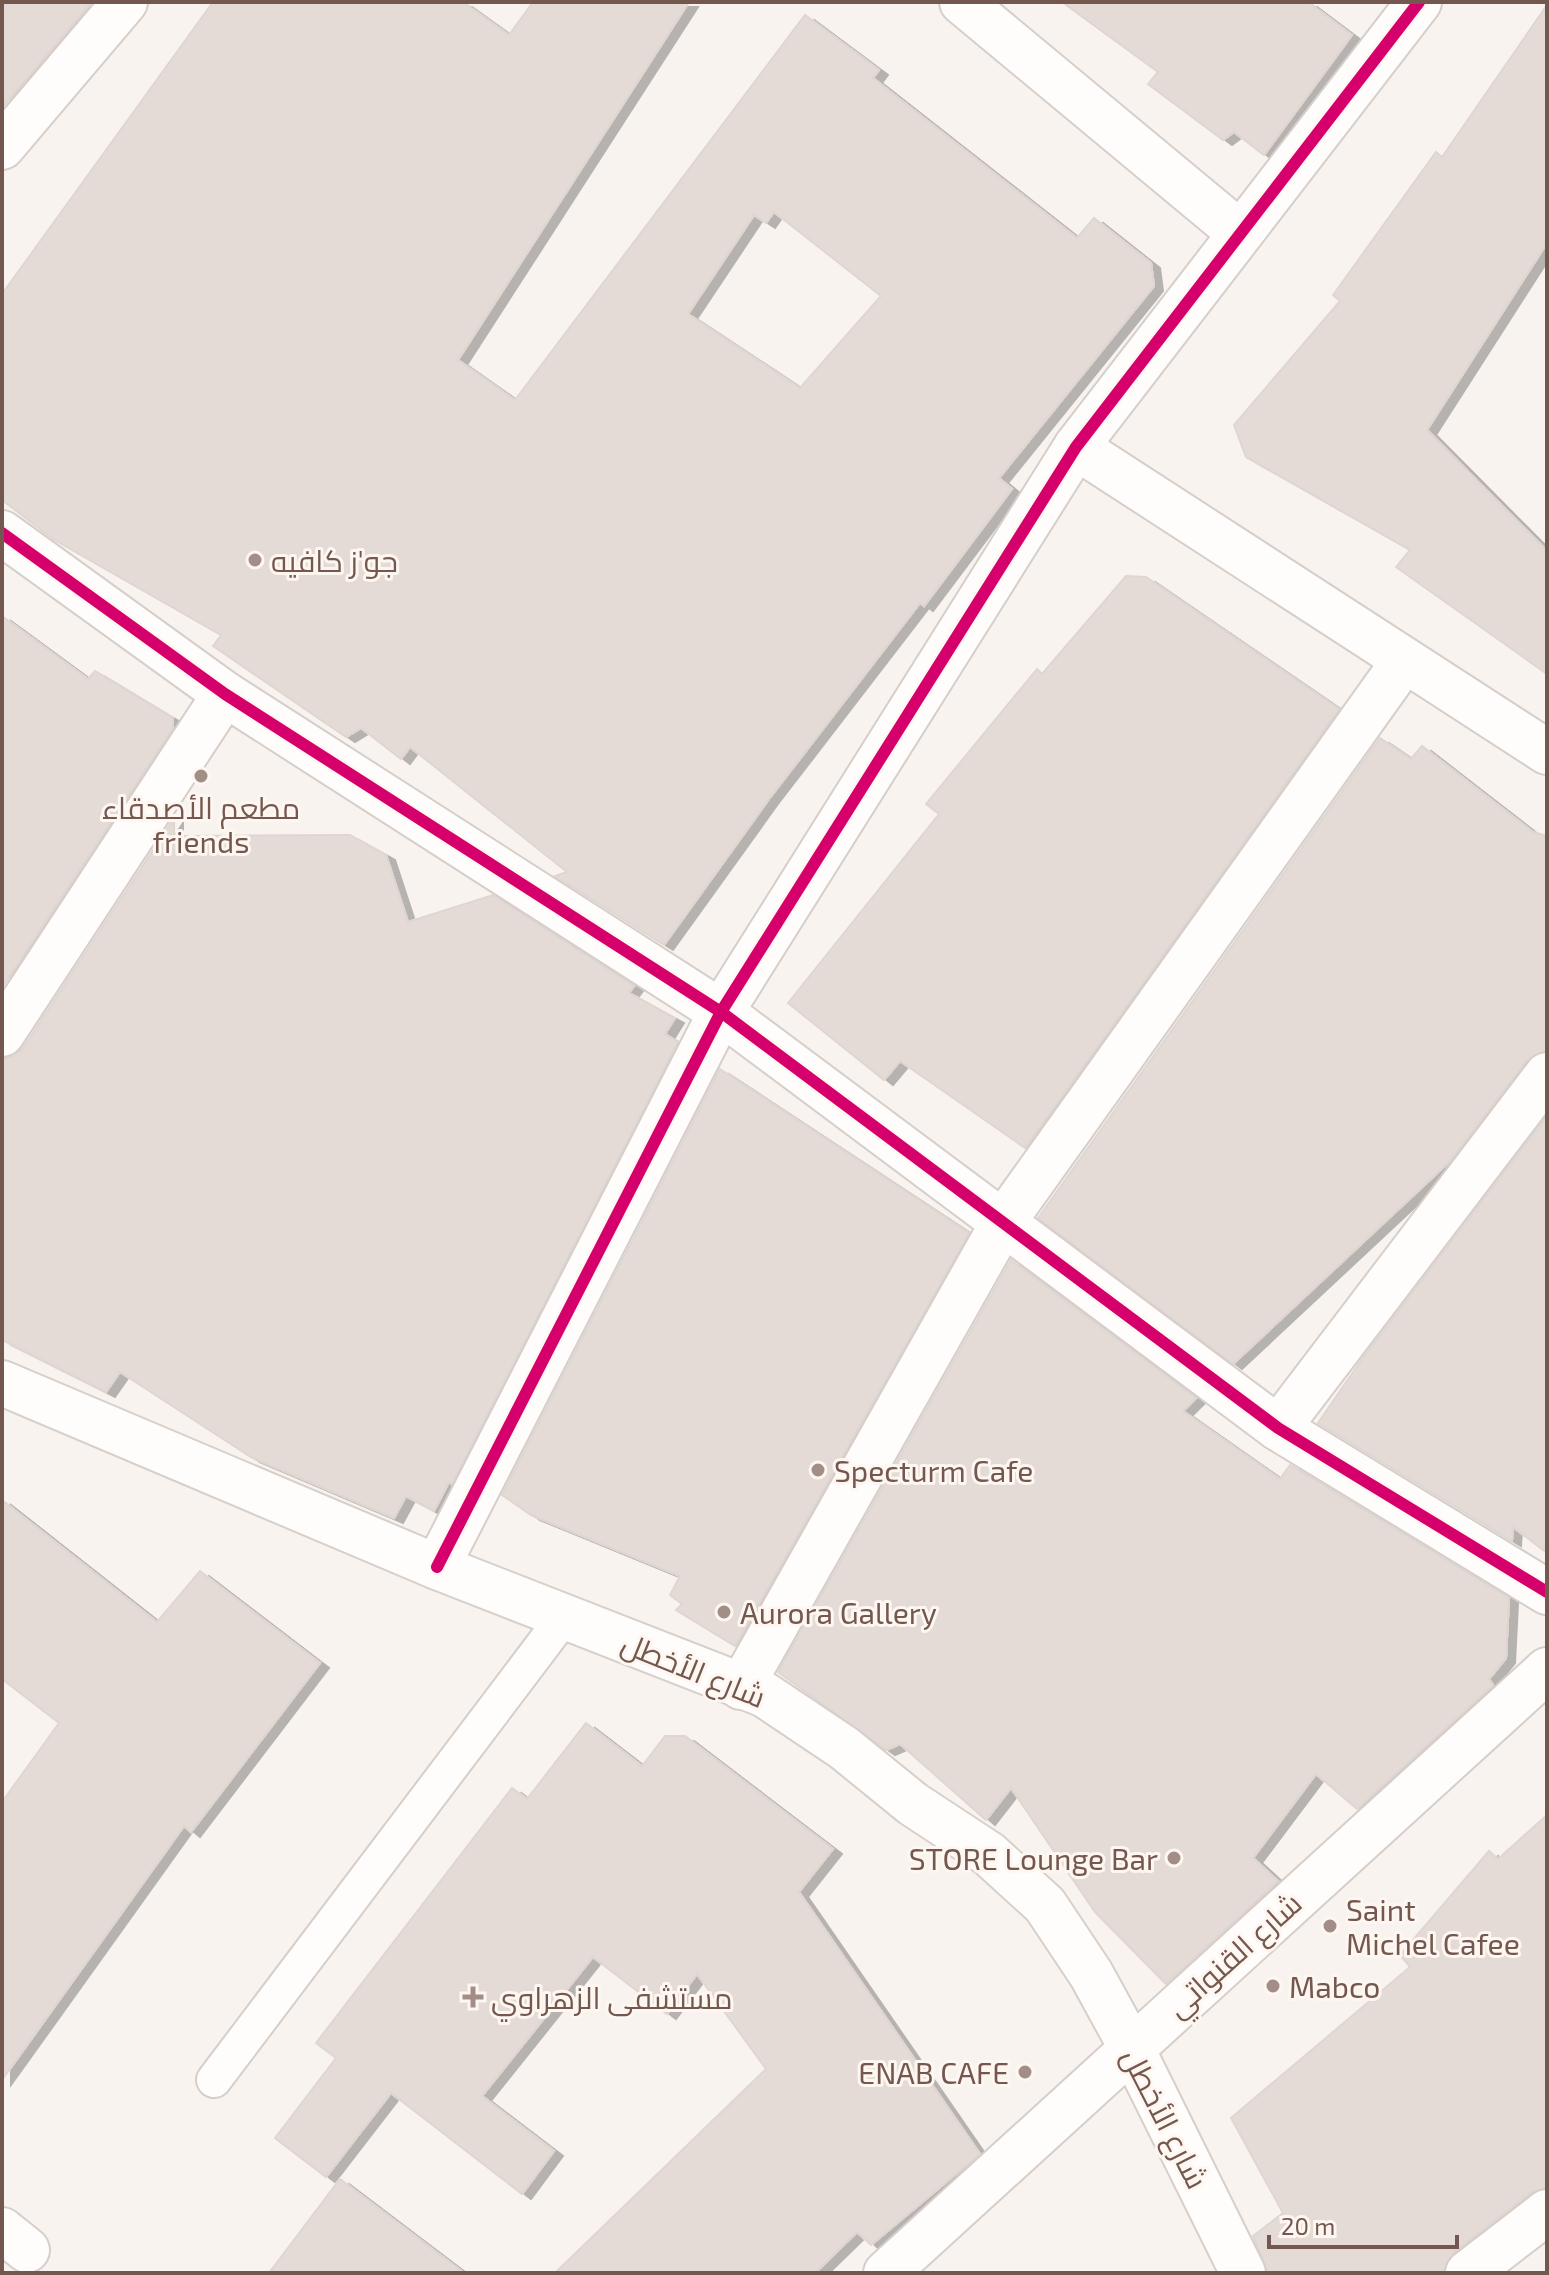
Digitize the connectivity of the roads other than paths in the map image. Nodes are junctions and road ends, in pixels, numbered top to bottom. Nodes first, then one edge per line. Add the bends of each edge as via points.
1 (125, 2) edge
2 (962, 2) edge
3 (1419, 2) edge
4 (2, 147) edge
5 (1240, 233) junction
6 (1076, 447) junction
7 (2, 533) edge
8 (1404, 661) junction
9 (225, 694) junction
10 (1547, 752) edge
11 (721, 1012) junction
12 (2, 1034) edge
13 (1547, 1075) edge
14 (1004, 1221) junction
15 (2, 1383) edge
16 (1278, 1428) junction
17 (437, 1567) junction
18 (1547, 1592) edge
19 (564, 1617) junction
20 (1547, 1670) edge
21 (741, 1687) junction
22 (1131, 2047) junction
23 (214, 2080) dead end
24 (1547, 2212) edge
25 (886, 2273) edge
26 (1243, 2273) edge
27 (1468, 2273) edge

1 - 4 street
2 - 5 street
3 - 5 street
5 - 6 street
6 - 8 street
6 - 11 street
7 - 9 street
8 - 10 street
8 - 14 street
9 - 11 street
9 - 12 street
11 - 14 street
11 - 17 street
13 - 16 street
14 - 16 street
14 - 21 street
15 - 17 street, شارع الأخطل
16 - 18 street
17 - 19 street, شارع الأخطل
19 - 21 street, شارع الأخطل
19 - 23 lane
20 - 22 street, شارع القنواتي
21 - 22 street, شارع الأخطل via 765,1695 844,1748 913,1804 989,1854 1045,1905
22 - 25 street, شارع القنواتي
22 - 26 street, شارع الأخطل
24 - 27 street

